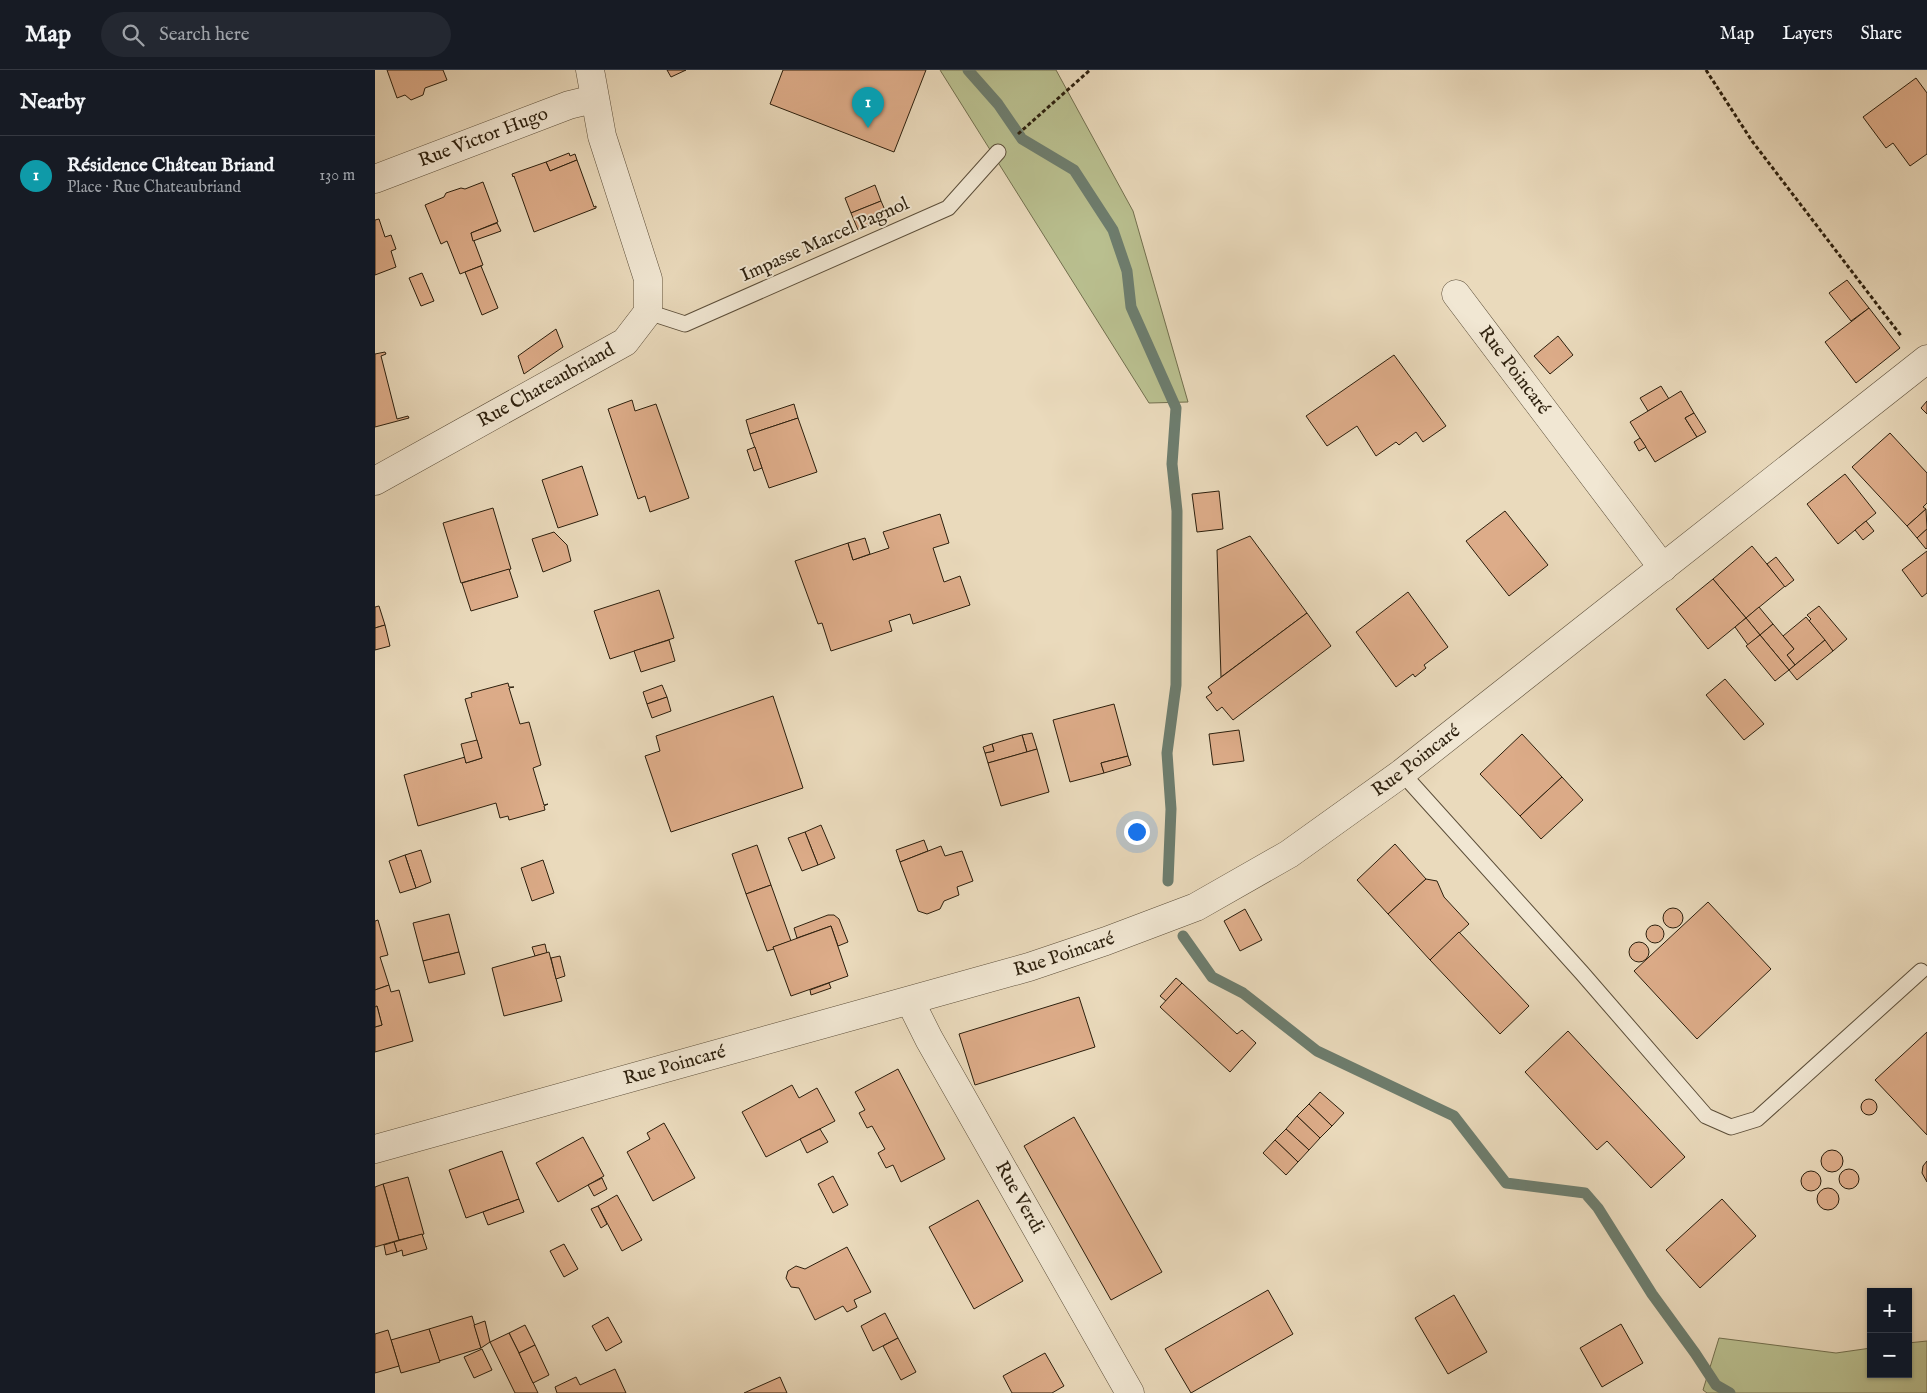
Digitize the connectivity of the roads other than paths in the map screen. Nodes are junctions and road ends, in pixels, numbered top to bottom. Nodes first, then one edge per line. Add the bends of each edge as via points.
1 (590, 70) edge
2 (594, 99) junction
3 (999, 152) dead end
4 (375, 179) edge
5 (1456, 294) dead end
6 (648, 312) junction
7 (1925, 361) edge
8 (375, 481) edge
9 (1663, 568) junction
10 (1402, 773) junction
11 (1921, 971) dead end
12 (909, 1002) junction
13 (375, 1149) edge
14 (1130, 1393) edge

1 - 2 street
2 - 4 street, Rue Victor Hugo via 569,105
2 - 6 street via 602,136 648,279
3 - 6 lane, Impasse Marcel Pagnol via 948,208 685,324
5 - 9 street, Rue Poincaré
6 - 8 street, Rue Chateaubriand via 625,342
7 - 9 street, Rue Poincaré
9 - 10 street, Rue Poincaré
10 - 11 lane via 1706,1116 1731,1127 1757,1119
10 - 12 street, Rue Poincaré via 1289,854 1197,907 1029,967
12 - 13 street, Rue Poincaré
12 - 14 street, Rue Verdi

